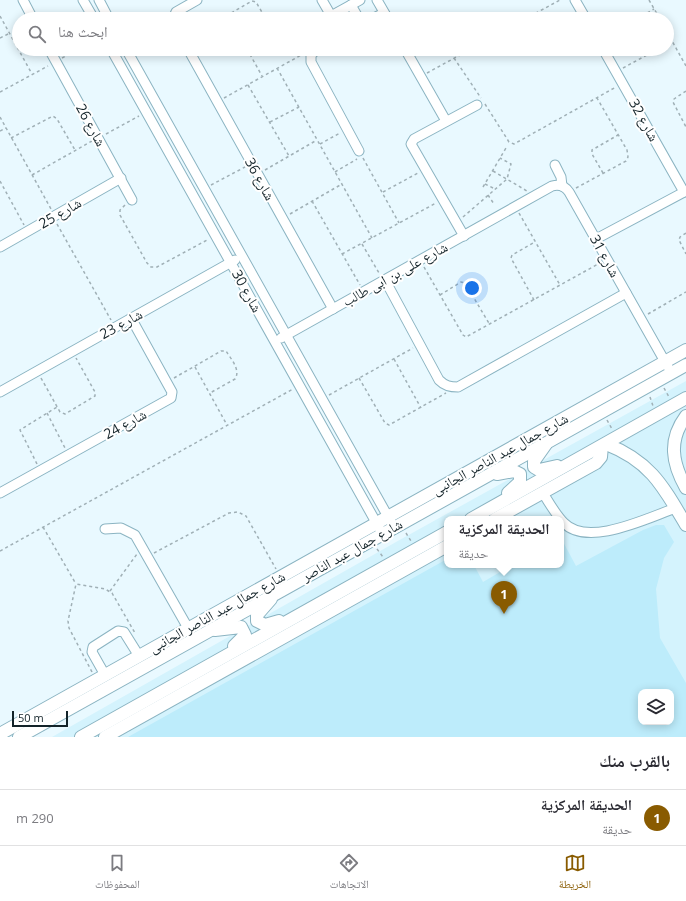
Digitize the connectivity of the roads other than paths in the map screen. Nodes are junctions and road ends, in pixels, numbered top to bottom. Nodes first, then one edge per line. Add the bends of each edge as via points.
1 (22, 0) edge
2 (83, 0) edge
3 (98, 0) edge
4 (197, 0) edge
5 (322, 0) edge
6 (360, 0) edge
7 (377, 0) edge
8 (575, 0) edge
9 (351, 5) junction
10 (29, 12) edge
11 (90, 12) edge
12 (105, 12) edge
13 (176, 12) edge
14 (329, 12) edge
15 (341, 12) edge
16 (355, 12) edge
17 (384, 12) edge
18 (582, 12) edge
19 (53, 56) edge
20 (115, 56) edge
21 (130, 56) edge
22 (192, 56) edge
23 (313, 56) edge
24 (409, 56) edge
25 (607, 56) edge
26 (477, 105) dead end
27 (446, 122) junction
28 (359, 151) dead end
29 (555, 166) dead end
30 (120, 178) junction
31 (562, 186) junction
32 (685, 191) edge
33 (132, 200) road end
34 (464, 236) junction
35 (596, 239) junction
36 (0, 247) edge
37 (242, 256) junction
38 (230, 262) junction
39 (384, 280) junction
40 (626, 293) junction
41 (332, 309) junction
42 (131, 318) junction
43 (286, 335) junction
44 (275, 341) junction
45 (686, 350) edge
46 (665, 361) junction
47 (686, 365) edge
48 (672, 373) junction
49 (0, 392) edge
50 (686, 398) edge
51 (686, 416) edge
52 (548, 442) junction
53 (604, 445) junction
54 (573, 462) junction
55 (485, 477) junction
56 (686, 488) edge
57 (0, 493) edge
58 (542, 493) junction
59 (496, 505) junction
60 (676, 508) junction
61 (476, 516) edge
62 (500, 516) edge
63 (558, 516) edge
64 (394, 523) junction
65 (564, 524) edge
66 (686, 525) edge
67 (380, 528) junction
68 (105, 529) dead end
69 (444, 534) edge
70 (444, 547) edge
71 (415, 555) junction
72 (277, 592) junction
73 (299, 615) junction
74 (188, 628) junction
75 (206, 632) junction
76 (139, 656) junction
77 (213, 663) junction
78 (101, 678) junction
79 (0, 734) edge
80 (92, 734) edge
81 (19, 737) edge
82 (81, 737) edge
83 (105, 737) edge

1 - 10 street
2 - 11 street
3 - 12 street
4 - 13 street
5 - 14 street
6 - 9 street
7 - 17 street
8 - 18 street
9 - 15 street
9 - 16 street
19 - 30 street, شارع 26
20 - 38 street, شارع 30
21 - 37 street, شارع 30
22 - 41 street, شارع 36
23 - 28 street via 311,62
24 - 27 street
25 - 32 street, شارع 32
26 - 27 street
27 - 34 street via 411,142 411,146
29 - 31 street via 561,177
30 - 33 street, شارع 26
30 - 36 street, شارع 25
31 - 34 street, شارع على بن ابى طالب via 552,186
31 - 35 street, شارع 31 via 569,192
32 - 35 street, شارع 32
34 - 39 street, شارع على بن ابى طالب
35 - 40 street, شارع 31
37 - 38 street, شارع 23
37 - 43 street, شارع 30
38 - 42 street, شارع 23
38 - 44 street, شارع 30
39 - 40 street via 439,380 448,386 458,387
39 - 41 street, شارع على بن ابى طالب
40 - 46 street, شارع 31
41 - 43 street, شارع على بن ابى طالب
42 - 49 street, شارع 23
42 - 57 street, شارع 24 via 167,382 172,394 170,399
43 - 44 street, شارع على بن ابى طالب
43 - 64 street, شارع 30
44 - 67 street, شارع 30
45 - 46 main road, شارع جمال عبد الناصر الجانبى
46 - 48 street, شارع 31
46 - 64 main road, شارع جمال عبد الناصر الجانبى
47 - 48 main road, شارع جمال عبد الناصر
48 - 52 main road, شارع جمال عبد الناصر
50 - 53 main road
51 - 56 main road via 678,429 673,451 675,466
52 - 54 main road via 534,461 535,469 541,470
52 - 55 main road, شارع جمال عبد الناصر
53 - 54 main road
53 - 58 main road via 601,457 596,463
53 - 60 main road via 630,455 647,469 662,485
54 - 59 main road
55 - 59 main road via 514,471 521,475 520,482
55 - 64 main road, شارع جمال عبد الناصر
58 - 62 main road
58 - 63 street
59 - 61 main road
60 - 65 street via 608,531 590,534
60 - 66 main road
64 - 67 main road, شارع جمال عبد الناصر الجانبى
67 - 72 main road, شارع جمال عبد الناصر via 372,539
67 - 74 main road, شارع جمال عبد الناصر الجانبى via 280,577
68 - 74 street via 113,527 128,530 134,535
69 - 71 main road
70 - 71 main road
71 - 73 main road via 388,566
71 - 83 main road
72 - 73 main road via 257,615 259,623 265,625
72 - 75 main road, شارع جمال عبد الناصر
73 - 77 main road
74 - 76 main road, شارع جمال عبد الناصر الجانبى
75 - 77 main road via 238,626 245,632 244,638
75 - 81 main road, شارع جمال عبد الناصر
76 - 78 main road, شارع جمال عبد الناصر الجانبى
76 - 78 street via 124,632 118,631 92,647
77 - 80 main road
78 - 79 main road, شارع جمال عبد الناصر الجانبى
80 - 82 main road

